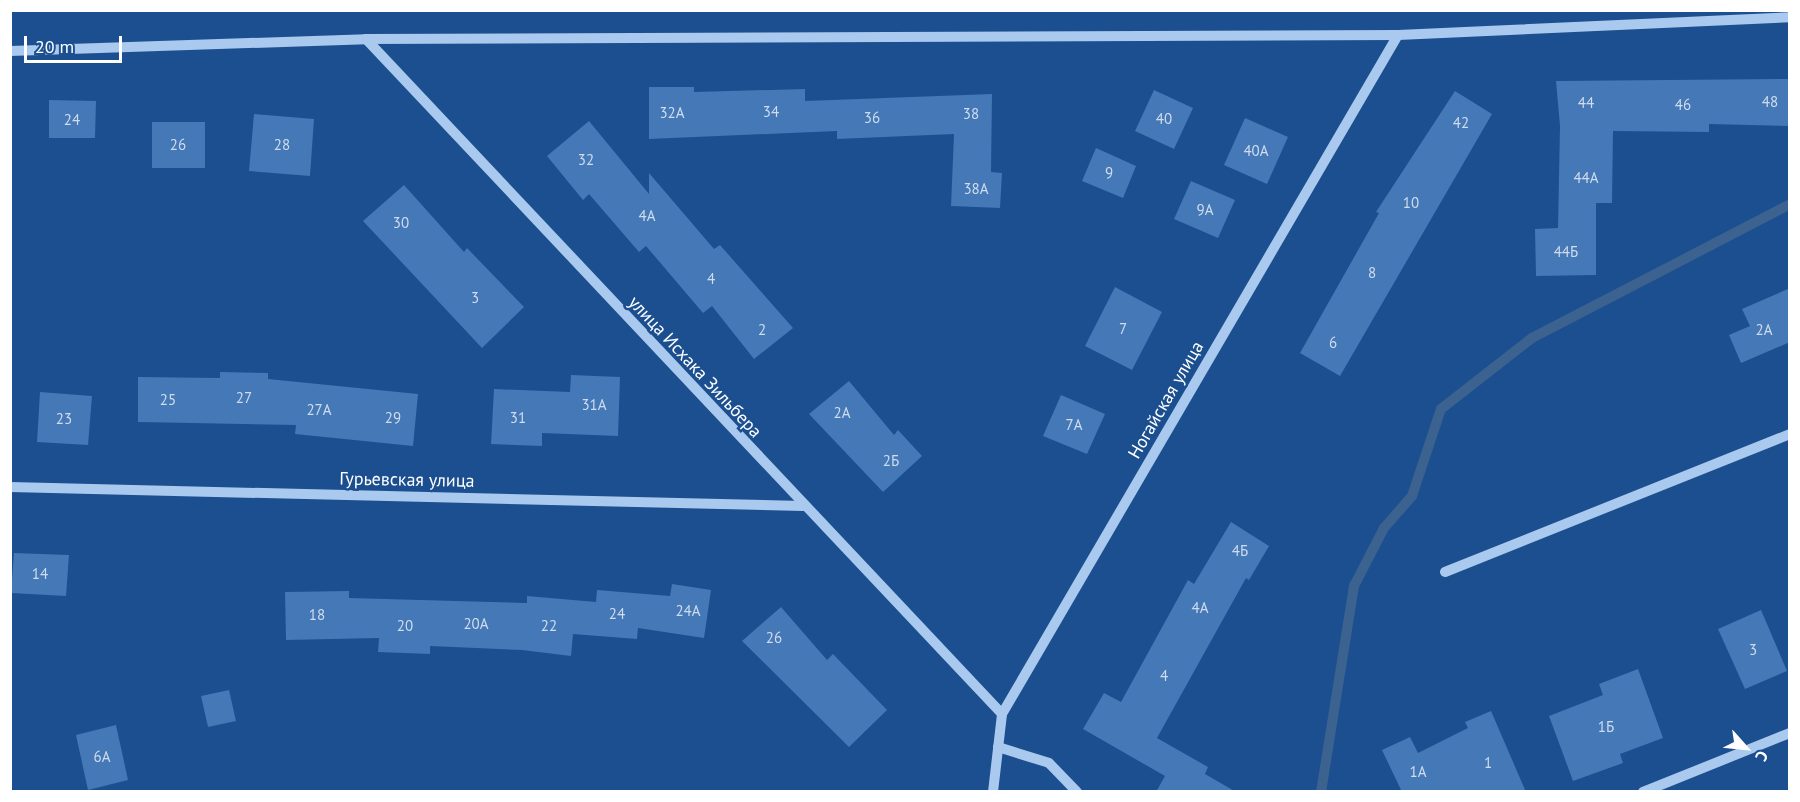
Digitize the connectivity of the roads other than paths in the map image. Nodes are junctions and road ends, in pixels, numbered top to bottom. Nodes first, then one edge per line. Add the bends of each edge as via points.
1 (1790, 17) edge
2 (1398, 35) junction
3 (366, 39) junction
4 (10, 51) edge
5 (1790, 434) edge
6 (10, 486) edge
7 (803, 506) junction
8 (1445, 572) dead end
9 (1002, 714) junction
10 (1790, 733) edge
11 (998, 747) junction
12 (993, 792) edge
13 (1077, 792) edge
14 (1642, 792) edge

1 - 2 street
2 - 3 street
2 - 9 street, Ногайская улица
3 - 4 street
3 - 7 street, улица Исхака Зильбера
5 - 8 street
6 - 7 street, Гурьевская улица
7 - 9 street, улица Исхака Зильбера
9 - 11 street, Ногайская улица
10 - 14 street
11 - 12 street, Ногайская улица
11 - 13 street via 1049,763

